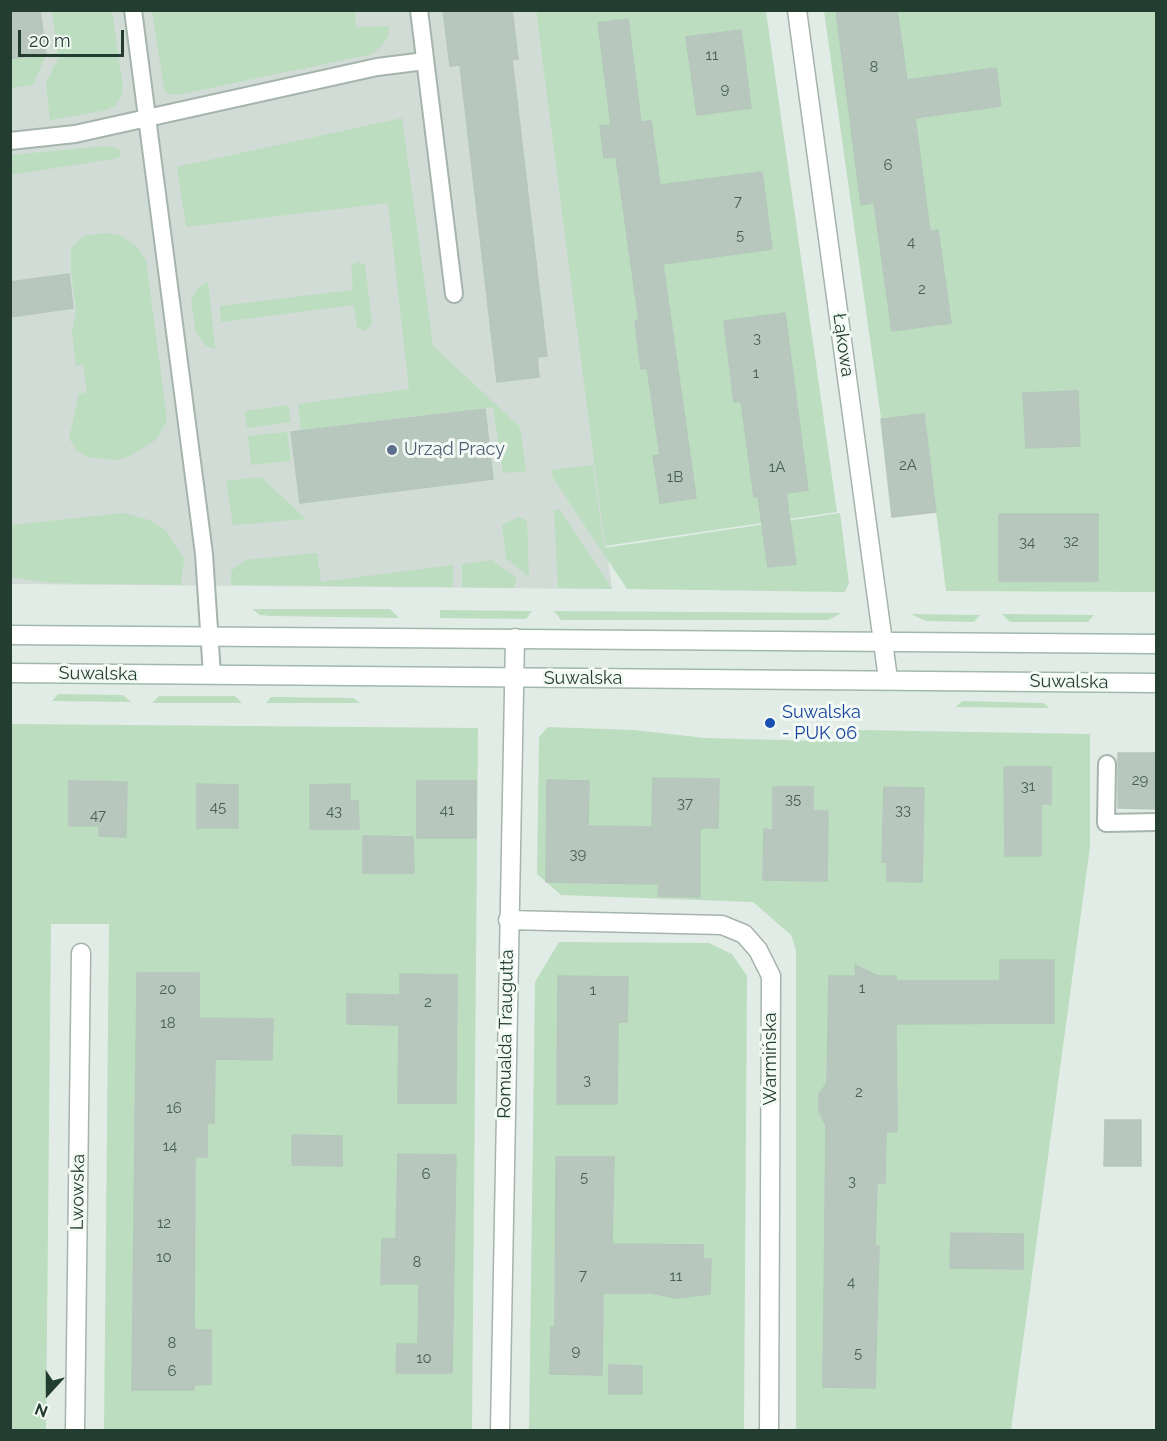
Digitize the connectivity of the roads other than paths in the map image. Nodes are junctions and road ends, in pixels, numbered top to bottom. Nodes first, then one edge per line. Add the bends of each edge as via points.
1 (133, 10) edge
2 (419, 10) edge
3 (797, 10) edge
4 (426, 61) junction
5 (149, 118) junction
6 (10, 141) edge
7 (454, 294) dead end
8 (10, 635) edge
9 (209, 637) junction
10 (515, 638) junction
11 (883, 642) junction
12 (1156, 644) edge
13 (10, 673) edge
14 (212, 675) junction
15 (514, 679) junction
16 (888, 679) junction
17 (1156, 684) edge
18 (1107, 764) dead end
19 (1156, 822) edge
20 (508, 920) junction
21 (81, 953) dead end
22 (75, 1431) edge
23 (500, 1431) edge
24 (769, 1431) edge

1 - 5 lane
2 - 4 lane
3 - 11 street, Łąkowa
4 - 5 lane via 377,67
4 - 7 lane
5 - 6 lane via 75,134
5 - 9 lane via 204,554
8 - 9 street, Suwalska
9 - 10 street, Suwalska
9 - 14 lane
10 - 11 street, Suwalska
10 - 15 street, Romualda Traugutta
11 - 12 street, Suwalska
11 - 16 street, Łąkowa
13 - 14 street, Suwalska
14 - 15 street, Suwalska
15 - 16 street, Suwalska
15 - 20 street, Romualda Traugutta
16 - 17 street, Suwalska
18 - 19 lane via 1107,823
20 - 23 street, Romualda Traugutta
20 - 24 street, Warmińska via 722,925 744,934 759,950 771,976
21 - 22 street, Lwowska

